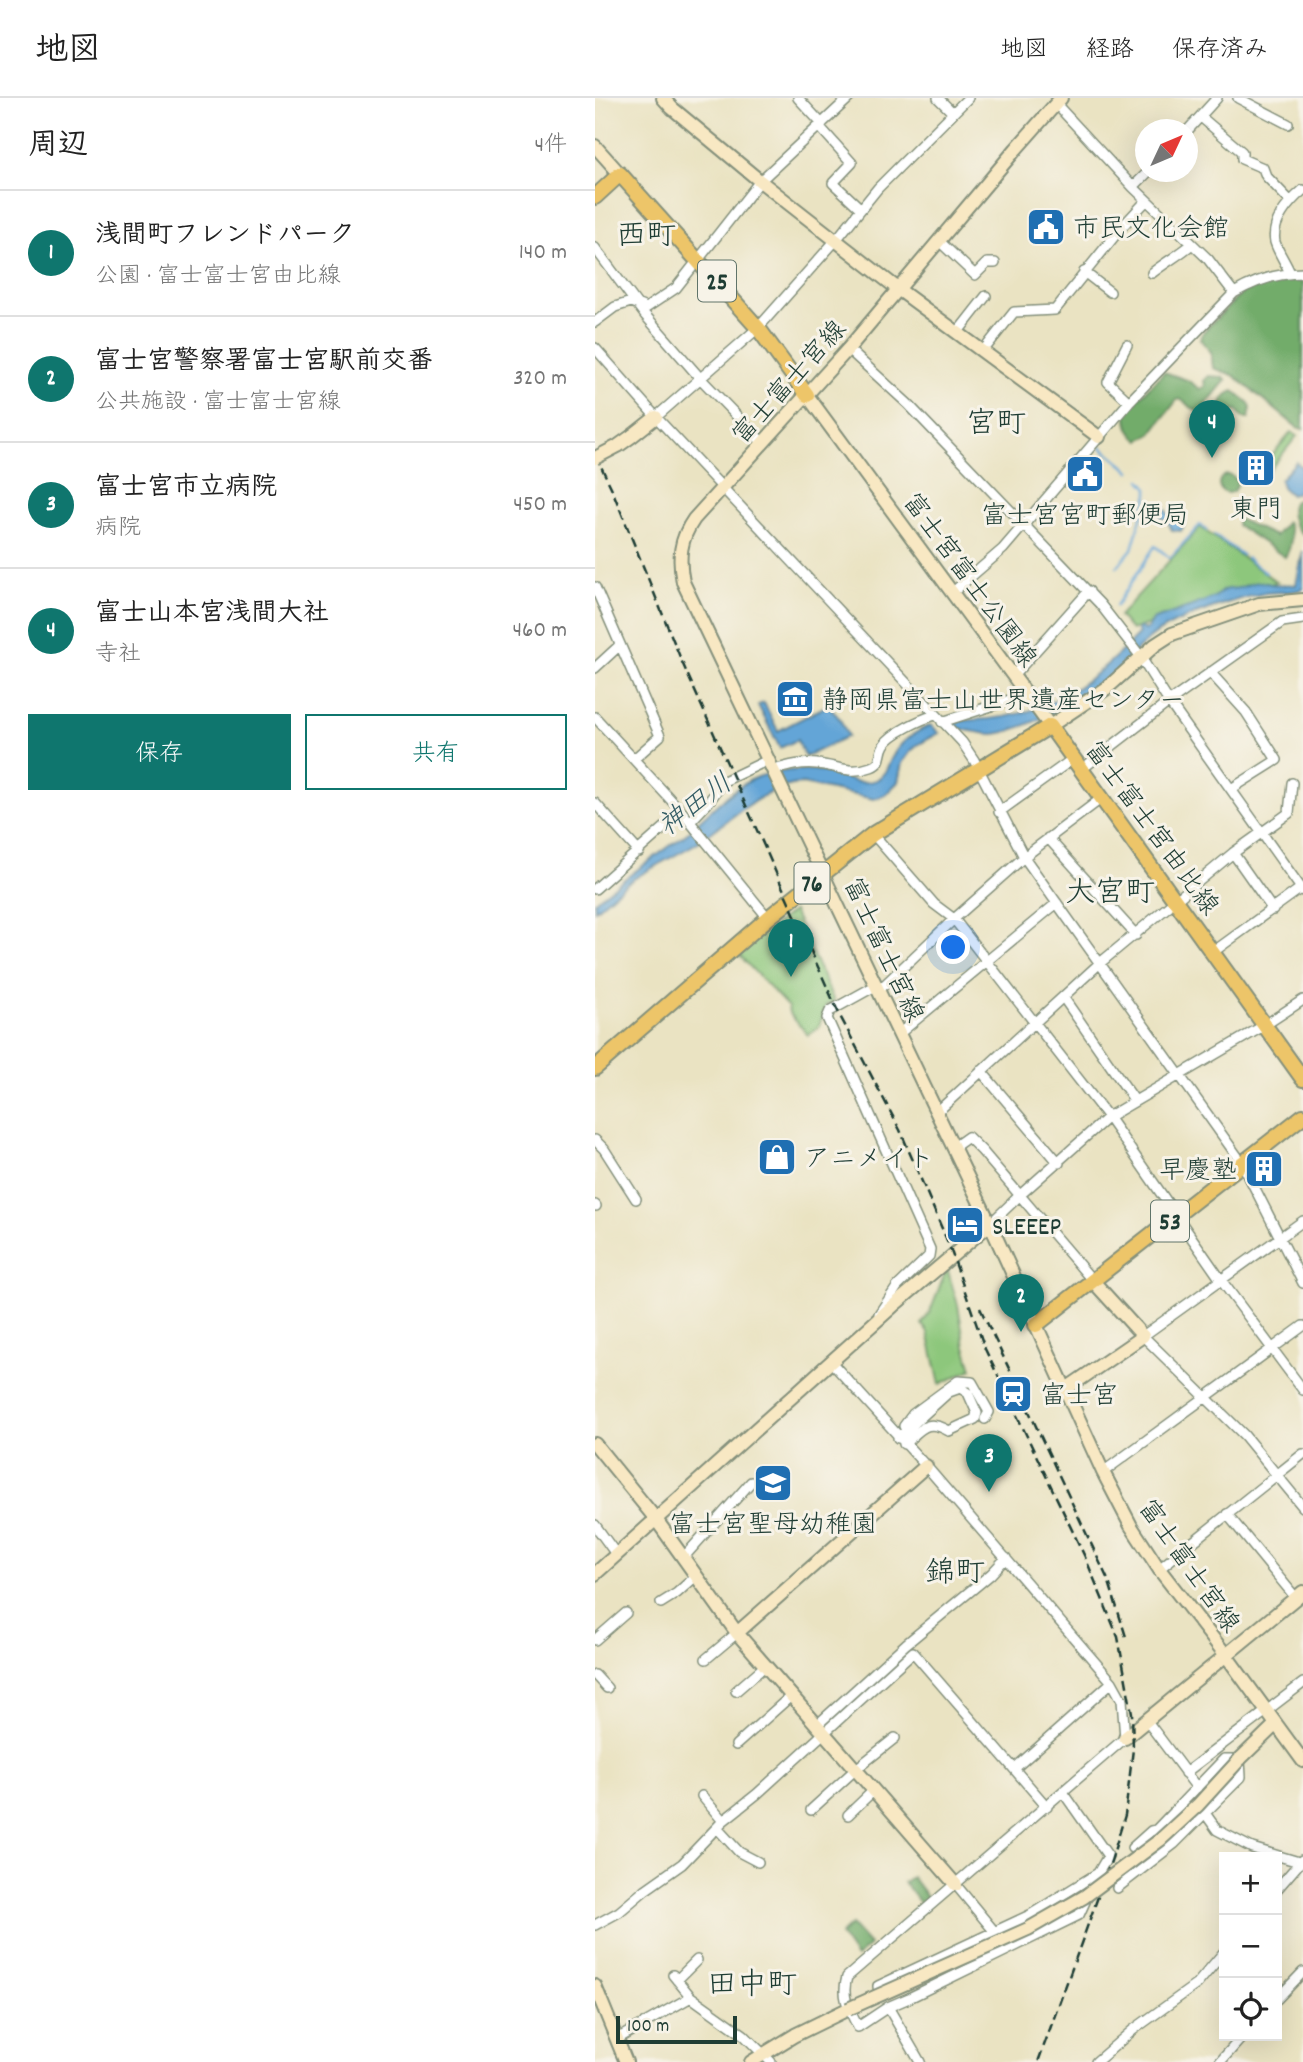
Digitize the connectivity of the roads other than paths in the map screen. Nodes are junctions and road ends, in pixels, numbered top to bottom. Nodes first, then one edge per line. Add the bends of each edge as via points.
1 (663, 98) edge
2 (798, 98) edge
3 (849, 98) edge
4 (939, 98) edge
5 (968, 98) edge
6 (1217, 98) edge
7 (1238, 98) edge
8 (1056, 100) edge
9 (952, 112) junction
10 (1201, 117) junction
11 (1198, 120) edge
12 (1287, 124) dead end
13 (821, 125) junction
14 (595, 146) edge
15 (620, 174) junction
16 (760, 181) junction
17 (1138, 182) edge
18 (1133, 187) junction
19 (1303, 190) edge
20 (595, 197) edge
21 (1146, 201) junction
22 (1290, 201) junction
23 (861, 209) junction
24 (836, 240) junction
25 (938, 240) junction
26 (1192, 244) junction
27 (595, 247) edge
28 (698, 260) junction
29 (995, 263) dead end
30 (1084, 272) junction
31 (1152, 273) dead end
32 (1290, 273) junction
33 (1303, 273) edge
34 (898, 289) junction
35 (1110, 292) dead end
36 (1234, 293) junction
37 (986, 296) dead end
38 (639, 304) junction
39 (595, 321) edge
40 (758, 328) junction
41 (957, 333) junction
42 (1127, 345) dead end
43 (595, 348) edge
44 (848, 349) junction
45 (983, 351) junction
46 (700, 379) junction
47 (807, 395) junction
48 (1129, 402) junction
49 (656, 417) junction
50 (1099, 437) junction
51 (763, 443) junction
52 (595, 458) edge
53 (722, 488) junction
54 (1025, 525) junction
55 (595, 587) edge
56 (953, 592) junction
57 (1089, 592) junction
58 (1303, 600) edge
59 (1303, 619) edge
60 (620, 645) junction
61 (1139, 655) junction
62 (595, 668) edge
63 (1210, 672) junction
64 (1014, 675) junction
65 (1028, 694) junction
66 (1169, 702) junction
67 (1044, 716) junction
68 (595, 717) edge
69 (939, 718) junction
70 (634, 759) junction
71 (1078, 763) junction
72 (772, 767) junction
73 (978, 768) junction
74 (1292, 783) dead end
75 (1231, 789) junction
76 (1102, 798) junction
77 (595, 803) edge
78 (682, 812) junction
79 (999, 812) junction
80 (692, 824) junction
81 (1261, 831) junction
82 (873, 834) junction
83 (1048, 838) junction
84 (639, 852) junction
85 (1233, 853) junction
86 (1024, 857) junction
87 (824, 874) junction
88 (595, 888) edge
89 (1302, 889) edge
90 (1176, 901) junction
91 (1057, 903) junction
92 (1273, 910) junction
93 (768, 918) junction
94 (954, 919) junction
95 (1136, 935) junction
96 (1213, 952) junction
97 (986, 961) junction
98 (1100, 963) junction
99 (878, 987) junction
100 (1063, 997) junction
101 (1303, 999) edge
102 (1035, 1023) junction
103 (1265, 1025) junction
104 (900, 1033) junction
105 (595, 1068) edge
106 (981, 1071) junction
107 (1179, 1076) junction
108 (1303, 1079) edge
109 (1135, 1101) junction
110 (937, 1112) junction
111 (1303, 1116) edge
112 (1108, 1117) junction
113 (595, 1140) edge
114 (954, 1147) junction
115 (1059, 1163) junction
116 (1242, 1163) junction
117 (1019, 1196) junction
118 (636, 1199) dead end
119 (1177, 1216) junction
120 (1303, 1221) edge
121 (991, 1224) junction
122 (1280, 1239) junction
123 (1092, 1280) junction
124 (1221, 1280) junction
125 (1303, 1283) edge
126 (1036, 1325) junction
127 (1303, 1326) edge
128 (870, 1327) junction
129 (1143, 1336) junction
130 (1272, 1349) junction
131 (832, 1363) junction
132 (1066, 1390) junction
133 (1303, 1390) edge
134 (1205, 1396) junction
135 (985, 1419) dead end
136 (901, 1437) junction
137 (595, 1444) edge
138 (1303, 1454) edge
139 (926, 1466) junction
140 (1103, 1472) junction
141 (1277, 1473) junction
142 (751, 1482) dead end
143 (1303, 1507) edge
144 (1227, 1514) junction
145 (655, 1518) junction
146 (595, 1525) edge
147 (617, 1554) junction
148 (684, 1557) junction
149 (1006, 1558) junction
150 (1159, 1569) junction
151 (595, 1574) edge
152 (697, 1575) junction
153 (1301, 1595) edge
154 (661, 1603) dead end
155 (626, 1613) dead end
156 (737, 1633) junction
157 (595, 1640) edge
158 (1225, 1654) junction
159 (706, 1659) dead end
160 (765, 1665) junction
161 (595, 1675) edge
162 (1112, 1682) junction
163 (1303, 1683) edge
164 (607, 1688) dead end
165 (736, 1691) dead end
166 (792, 1695) junction
167 (1267, 1711) junction
168 (1147, 1721) junction
169 (1276, 1724) junction
170 (820, 1728) junction
171 (895, 1738) dead end
172 (1125, 1738) junction
173 (736, 1745) dead end
174 (1240, 1759) junction
175 (1303, 1761) edge
176 (856, 1769) junction
177 (1014, 1769) junction
178 (1185, 1773) junction
179 (1197, 1788) junction
180 (874, 1790) junction
181 (1063, 1792) junction
182 (702, 1796) dead end
183 (1047, 1807) junction
184 (811, 1810) dead end
185 (1205, 1813) junction
186 (848, 1815) dead end
187 (720, 1824) junction
188 (1132, 1848) dead end
189 (1301, 1860) edge
190 (758, 1862) dead end
191 (1098, 1873) junction
192 (1282, 1883) edge
193 (956, 1885) junction
194 (1118, 1888) dead end
195 (595, 1925) edge
196 (994, 1931) junction
197 (1219, 1958) edge
198 (697, 1960) dead end
199 (1303, 1972) edge
200 (595, 1986) edge
201 (1282, 1994) edge
202 (691, 1997) junction
203 (884, 2002) junction
204 (848, 2009) junction
205 (617, 2039) junction
206 (1239, 2041) edge
207 (766, 2058) edge
208 (626, 2062) edge
209 (751, 2062) edge
210 (920, 2062) edge
211 (1096, 2062) edge
212 (1220, 2062) edge

1 - 16 street
2 - 13 street
3 - 13 street
4 - 9 street
5 - 9 street
6 - 10 street
7 - 12 street
8 - 18 street
8 - 25 street, 富士富士宮線
9 - 23 street
10 - 11 street
10 - 22 street via 1243,152 1242,159 1263,168
13 - 16 street
13 - 23 street via 852,163 833,183
14 - 15 street
15 - 20 main road
15 - 28 main road, 25
16 - 24 street
16 - 28 street
17 - 18 street
18 - 21 street
19 - 22 street
21 - 26 street
21 - 30 street
22 - 32 street via 1275,241
23 - 24 street
24 - 34 street
24 - 40 street
25 - 29 street via 975,275 988,263
25 - 34 street, 富士富士宮線
26 - 31 street
26 - 36 street
27 - 38 street
28 - 38 street via 664,297 646,308
28 - 40 main road, 25
30 - 35 street
30 - 45 street via 1055,310 1014,312
32 - 33 street
32 - 36 street
34 - 41 street
34 - 44 street, 富士富士宮線
36 - 48 street
37 - 41 street
38 - 39 street via 615,307
38 - 46 street
40 - 46 street
40 - 47 main road, 25
41 - 45 street
42 - 48 street via 1108,382
43 - 49 street
44 - 47 street, 富士富士宮線
44 - 54 street
45 - 50 street
46 - 49 street
46 - 51 street
47 - 51 street, 富士富士宮線
47 - 56 street, 富士宮富士公園線
48 - 50 street
49 - 52 street, bridge
49 - 53 street
50 - 54 street
51 - 53 street, 富士富士宮線
53 - 69 street
53 - 72 street, 富士富士宮線 via 687,530 678,562 683,582
54 - 56 street
54 - 57 street
55 - 60 street
56 - 64 street, 富士宮富士公園線
57 - 61 street
57 - 64 street
58 - 61 street via 1259,604 1192,626
59 - 63 street via 1282,622
60 - 62 street
60 - 70 street via 660,736
61 - 66 street
61 - 67 street via 1107,688
63 - 66 street
63 - 75 street via 1246,712 1277,760
64 - 65 street, 富士宮富士公園線
65 - 67 street, 富士宮富士公園線
65 - 69 street
66 - 71 street
66 - 75 street
67 - 71 main road, 富士富士宮由比線
67 - 73 main road, 富士富士宮由比線 / 76
68 - 70 street
69 - 72 street via 917,722 886,743 874,766 849,771 803,763
69 - 73 street
70 - 78 street
71 - 76 main road, 富士富士宮由比線
71 - 79 street
72 - 80 street via 724,780
72 - 87 street, 富士富士宮線
73 - 79 street
73 - 82 main road, 富士富士宮由比線 / 76
74 - 81 street via 1289,813
75 - 81 street
76 - 83 street
76 - 90 main road, 富士富士宮由比線
77 - 84 street
78 - 80 street
78 - 84 street
79 - 86 street
80 - 93 street
81 - 85 street
81 - 89 street
82 - 87 main road, 富士富士宮由比線 / 76
82 - 94 street
83 - 86 street
83 - 95 street
84 - 88 street
85 - 90 street
85 - 92 street
86 - 91 street
86 - 94 street
87 - 93 main road, 富士富士宮由比線 / 76
87 - 99 street, 富士富士宮線
89 - 92 street
90 - 95 street
90 - 96 main road, 富士富士宮由比線
91 - 97 street
91 - 98 street
92 - 96 street
93 - 105 main road, 富士富士宮由比線 / 76
94 - 97 street
94 - 99 street
95 - 98 street
96 - 103 main road, 富士富士宮由比線
97 - 102 street
97 - 104 street
98 - 100 street
98 - 107 street
99 - 104 street, 富士富士宮線
99 - 128 street via 829,1011 827,1018 930,1249
100 - 102 street
100 - 109 street
101 - 103 street
102 - 106 street
102 - 112 street
103 - 107 street
103 - 108 main road, 富士富士宮由比線
104 - 110 street, 富士富士宮線
106 - 110 street
106 - 115 street
107 - 109 street
107 - 116 street
109 - 112 street
110 - 114 street, 富士富士宮線
111 - 116 main road, 53
112 - 115 street
112 - 119 street
113 - 118 street
114 - 117 street via 968,1138
114 - 121 street, 富士富士宮線
115 - 117 street
116 - 119 main road, 53
116 - 122 street
117 - 121 street
117 - 123 street
119 - 123 main road, 53
119 - 124 street
120 - 122 street
121 - 126 street, 富士富士宮線
121 - 128 street
122 - 124 street
122 - 125 street
123 - 126 main road, 53
123 - 129 street
124 - 129 street
124 - 130 street
126 - 132 street, 富士富士宮線
127 - 130 street
128 - 131 street
129 - 132 street
129 - 134 street
130 - 133 street
130 - 134 street
131 - 136 street
131 - 145 street
132 - 140 street, 富士富士宮線
134 - 140 street
134 - 141 street
135 - 136 street via 989,1412 972,1381 958,1381 913,1414
136 - 136 street via 949,1392 960,1388 968,1393 975,1419 949,1431 928,1424
136 - 139 street
137 - 145 street
138 - 141 street
139 - 149 street
139 - 156 street
140 - 150 street, 富士富士宮線
141 - 143 street
141 - 144 street
142 - 148 street
144 - 150 street
144 - 153 street
145 - 147 street
145 - 148 street
146 - 147 street
147 - 151 street
148 - 152 street
149 - 162 street
149 - 170 street via 906,1644
150 - 158 street, 富士富士宮線
152 - 154 street
152 - 156 street
153 - 158 street
155 - 157 street
156 - 159 street
156 - 160 street
158 - 167 street, 富士富士宮線
158 - 168 street
160 - 165 street
160 - 166 street
161 - 164 street
162 - 172 street via 1122,1700
162 - 177 street
163 - 167 street
166 - 170 street
166 - 173 street
167 - 169 street, 富士富士宮線
167 - 178 street
168 - 172 street
168 - 178 street
169 - 174 street
169 - 175 street, 富士富士宮線
170 - 176 street
170 - 177 street via 912,1652
170 - 187 street via 757,1794
171 - 176 street
172 - 181 street
174 - 179 street via 1224,1759
174 - 185 street via 1241,1777
174 - 203 street, bridge via 1160,1840 1084,1897
176 - 180 street
176 - 184 street
177 - 183 street
178 - 179 street
179 - 188 street
180 - 186 street
180 - 193 street
181 - 183 street
181 - 191 street via 1108,1856
182 - 187 street
183 - 193 street
185 - 189 street via 1217,1830 1252,1848
185 - 194 street
187 - 190 street via 739,1852
187 - 195 street via 682,1864
189 - 192 street
191 - 196 street via 1030,1915
191 - 203 street via 1079,1915 909,1998
193 - 196 street
193 - 204 street via 847,1977 843,1988
196 - 203 street via 878,1986
197 - 211 street via 1197,1984
198 - 202 street via 675,1977
199 - 201 street
200 - 205 street
202 - 205 street
202 - 207 street via 744,2035
203 - 204 street, bridge
203 - 204 street via 858,2027
203 - 210 street
204 - 207 street
205 - 208 street
206 - 212 street
207 - 209 street

